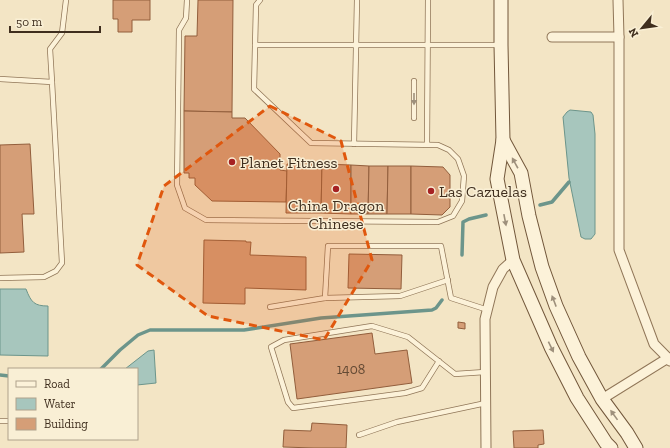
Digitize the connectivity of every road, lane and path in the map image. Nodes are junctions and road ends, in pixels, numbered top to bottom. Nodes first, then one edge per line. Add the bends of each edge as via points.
1 (66, 0) edge
2 (187, 0) edge
3 (260, 0) edge
4 (357, 0) edge
5 (428, 0) edge
6 (501, 0) edge
7 (618, 0) edge
8 (552, 37) dead end
9 (619, 37) junction
10 (255, 45) junction
11 (356, 45) junction
12 (427, 45) junction
13 (501, 45) junction
14 (0, 79) edge
15 (414, 81) dead end
16 (52, 82) junction
17 (414, 118) dead end
18 (503, 140) junction
19 (354, 144) junction
20 (427, 144) junction
21 (513, 260) junction
22 (0, 278) edge
23 (448, 280) junction
24 (325, 298) junction
25 (270, 308) dead end
26 (488, 310) junction
27 (669, 359) edge
28 (439, 361) junction
29 (485, 372) junction
30 (602, 399) junction
31 (486, 403) junction
32 (358, 435) dead end
33 (486, 448) edge
34 (612, 448) edge
35 (636, 448) edge

1 - 16 lane via 62,33 50,49
2 - 20 lane via 186,18 179,30 177,185 185,208 206,220 438,222 452,216 462,200 464,176 458,159 449,150
3 - 10 lane via 256,5
4 - 11 lane
5 - 12 lane
6 - 13 main road
7 - 9 street
8 - 9 street
9 - 27 street via 619,250 654,344
10 - 11 lane
10 - 19 lane via 254,89 310,143
11 - 12 lane
11 - 19 lane
12 - 13 lane
12 - 20 lane
13 - 18 main road
14 - 16 lane
15 -> 17 lane
16 - 22 lane via 62,263 56,271 44,277
18 -> 21 main road via 497,179
30 -> 18 main road via 556,306 542,267 521,173
19 - 20 lane
21 - 26 street via 503,269 493,287
21 -> 34 main road via 550,347 578,398 606,443
23 - 24 lane via 400,296
23 - 24 lane via 441,246 328,246
23 - 26 lane via 451,298
24 - 25 lane
26 - 29 street via 485,319
27 - 30 street
28 - 28 lane via 408,337 372,326 284,340 271,347 288,402 293,408 405,393 422,388
28 - 29 lane via 455,374
29 - 31 street
35 -> 30 main road
31 - 32 lane via 397,422
31 - 33 street

